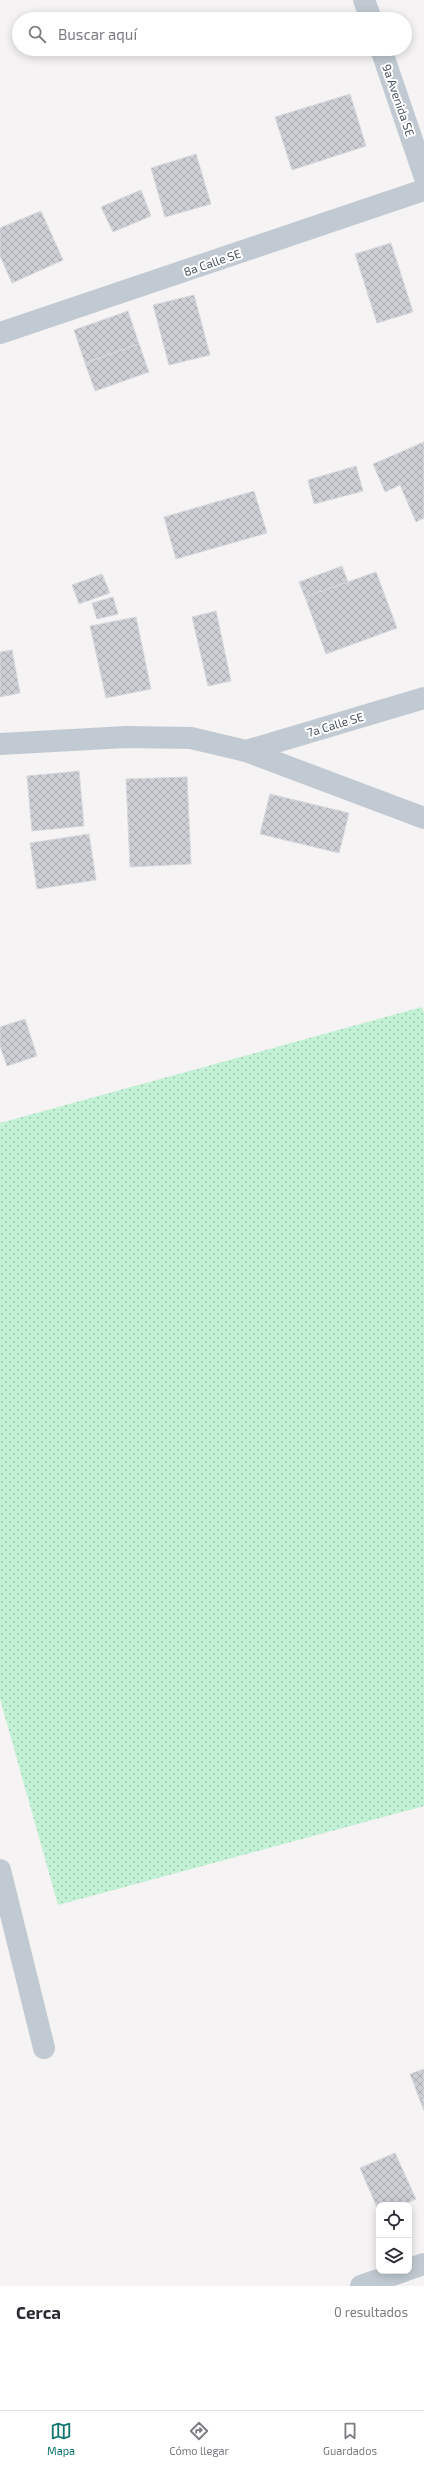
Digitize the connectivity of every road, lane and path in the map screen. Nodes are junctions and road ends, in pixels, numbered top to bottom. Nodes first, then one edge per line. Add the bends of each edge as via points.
1 (364, 0) edge
2 (368, 12) edge
3 (383, 56) edge
4 (424, 175) edge
5 (424, 190) edge
6 (0, 333) edge
7 (424, 698) edge
8 (0, 744) edge
9 (246, 751) junction
10 (424, 818) edge
11 (0, 1870) edge
12 (44, 2048) dead end
13 (424, 2264) edge
14 (412, 2268) edge
15 (395, 2274) edge
16 (361, 2286) edge

1 - 2 street
3 - 4 street, 9a Avenida SE
5 - 6 street, 8a Calle SE
7 - 9 street, 7a Calle SE
8 - 9 street via 126,737 191,738
9 - 10 street
11 - 12 street
13 - 14 street
15 - 16 street

